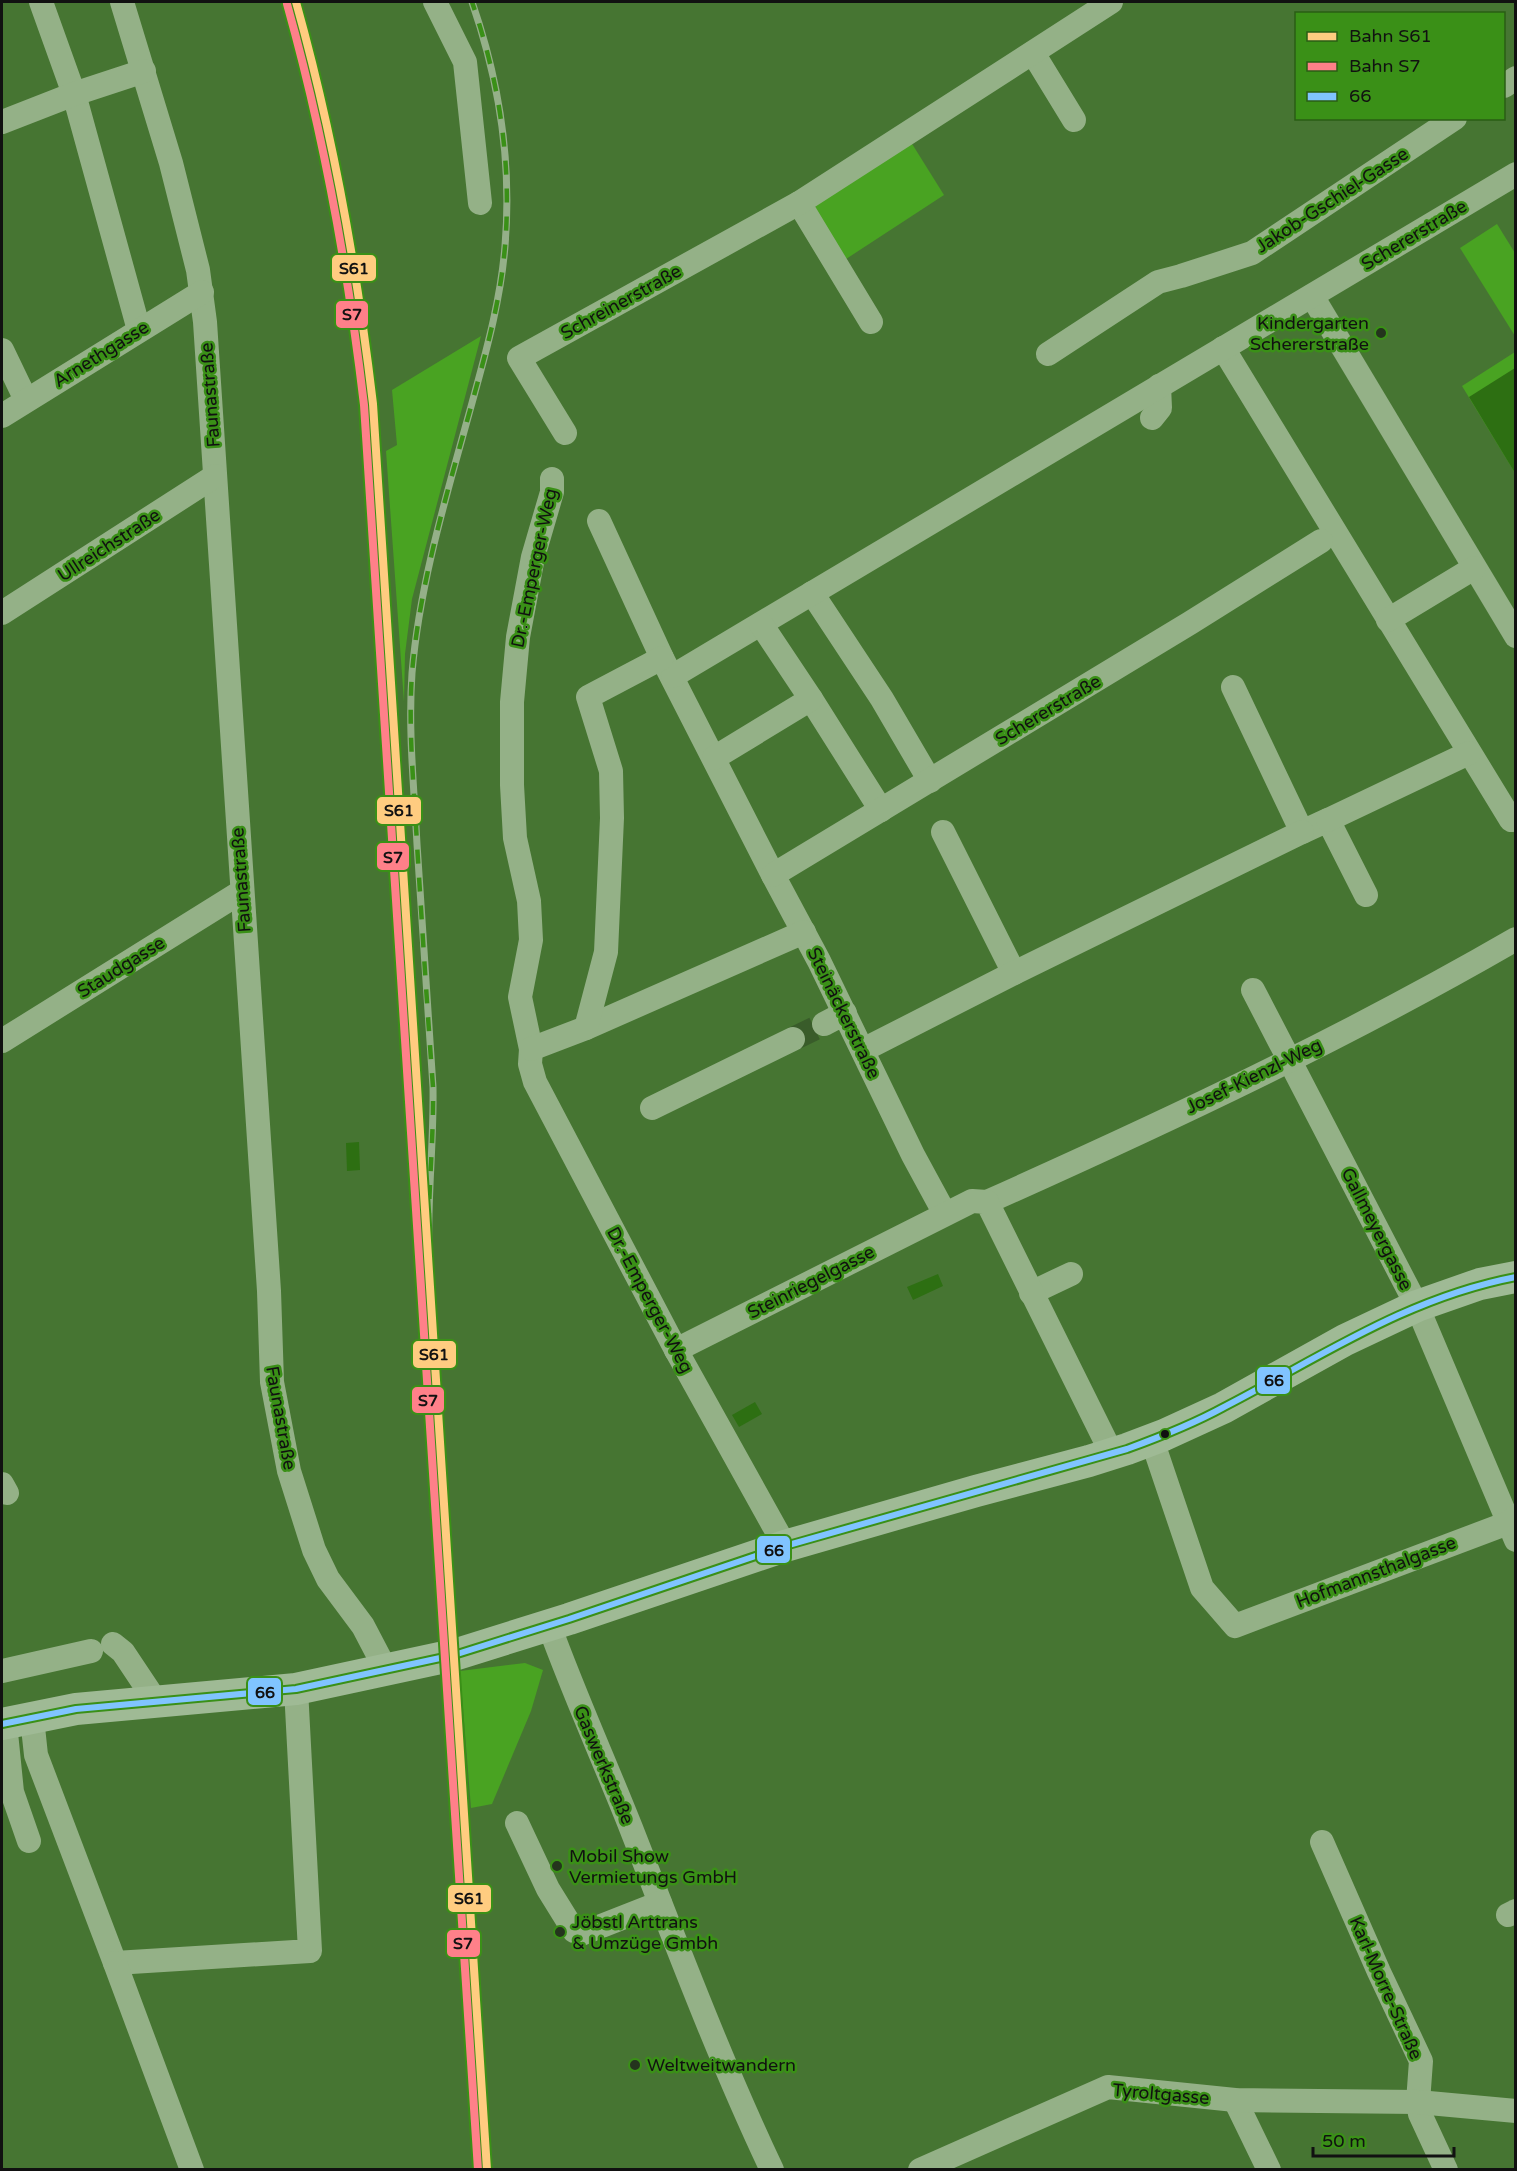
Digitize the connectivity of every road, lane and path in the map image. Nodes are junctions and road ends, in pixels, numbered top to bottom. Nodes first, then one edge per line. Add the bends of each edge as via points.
1 (40, 2) edge
2 (122, 2) edge
3 (435, 2) edge
4 (1111, 2) edge
5 (1033, 53) junction
6 (144, 71) junction
7 (74, 93) junction
8 (1074, 120) dead end
9 (1452, 120) edge
10 (2, 121) edge
11 (1515, 174) edge
12 (480, 203) dead end
13 (799, 203) junction
14 (202, 292) junction
15 (1312, 296) junction
16 (871, 322) dead end
17 (140, 330) junction
18 (1223, 348) junction
19 (2, 350) edge
20 (1047, 354) dead end
21 (1159, 386) junction
22 (26, 400) junction
23 (2, 416) edge
24 (1152, 418) dead end
25 (565, 433) dead end
26 (215, 476) junction
27 (552, 479) dead end
28 (598, 521) dead end
29 (1321, 541) dead end
30 (1474, 568) junction
31 (812, 593) junction
32 (2, 613) edge
33 (1388, 620) junction
34 (761, 624) junction
35 (1515, 636) edge
36 (668, 667) junction
37 (1233, 687) dead end
38 (811, 699) junction
39 (1469, 753) junction
40 (714, 759) junction
41 (930, 781) junction
42 (881, 810) junction
43 (1515, 818) edge
44 (1328, 820) junction
45 (943, 832) dead end
46 (1302, 832) junction
47 (773, 875) junction
48 (241, 892) junction
49 (1366, 895) dead end
50 (804, 932) junction
51 (1515, 939) edge
52 (1014, 973) junction
53 (1253, 990) dead end
54 (586, 1028) junction
55 (792, 1039) tunnel mouth
56 (2, 1041) edge
57 (863, 1050) junction
58 (530, 1056) junction
59 (1290, 1059) junction
60 (652, 1108) dead end
61 (987, 1202) junction
62 (945, 1214) junction
63 (1071, 1274) dead end
64 (1515, 1277) edge
65 (1031, 1293) junction
66 (1417, 1306) junction
67 (676, 1350) junction
68 (1152, 1440) junction
69 (1112, 1454) junction
70 (1513, 1527) edge
71 (785, 1546) junction
72 (549, 1625) junction
73 (386, 1670) junction
74 (2, 1671) edge
75 (296, 1689) junction
76 (153, 1702) junction
77 (13, 1722) edge
78 (516, 1823) dead end
79 (29, 1841) dead end
80 (1322, 1842) dead end
81 (660, 1903) junction
82 (115, 1963) junction
83 (1235, 2100) junction
84 (1418, 2102) junction
85 (1515, 2110) edge
86 (192, 2169) edge
87 (772, 2169) edge
88 (920, 2169) edge
89 (1269, 2169) edge
90 (1446, 2169) edge

1 - 7 street
2 - 6 street, Faunastraße
3 - 12 street via 465,62
4 - 5 street, Schreinerstraße
5 - 8 street
5 - 13 street, Schreinerstraße
6 - 7 street
6 - 14 street, Faunastraße
7 - 10 street
7 - 17 street
9 - 20 street, Jakob-Gschiel-Gasse via 1252,253 1158,282
11 - 15 street, Schererstraße
13 - 16 street
13 - 25 street, Schreinerstraße via 519,358
14 - 17 street, Arnethgasse
14 - 26 street, Faunastraße
15 - 18 street, Schererstraße
15 - 30 street
17 - 22 street, Arnethgasse
18 - 21 street, Schererstraße
18 - 33 street
19 - 22 street
21 - 24 street via 1160,408
21 - 31 street, Schererstraße
22 - 23 street, Arnethgasse
26 - 32 street, Ullreichstraße
26 - 48 street, Faunastraße
27 - 58 street, Dr.-Emperger-Weg via 518,637 512,702 515,838 529,901 531,940 520,997
28 - 36 street, Steinäckerstraße
29 - 41 street, Schererstraße
30 - 33 street
30 - 35 street
31 - 34 street, Schererstraße
31 - 41 street
33 - 39 street
34 - 36 street, Schererstraße
34 - 38 street
36 - 40 street, Steinäckerstraße
36 - 54 street, Schererstraße via 588,697 611,771 612,818 606,952
37 - 46 street
38 - 40 street
38 - 42 street
39 - 43 street via 1511,820
39 - 44 street
40 - 47 street, Steinäckerstraße
41 - 42 street, Schererstraße
42 - 47 street, Schererstraße
44 - 46 street
44 - 49 street
45 - 52 street
46 - 52 street
47 - 50 street, Steinäckerstraße
48 - 56 street, Staudgasse
48 - 73 street, Faunastraße via 272,1382 290,1471 314,1550
50 - 54 street
50 - 57 street, Steinäckerstraße via 834,1018
51 - 59 street, Josef-Kienzl-Weg via 1428,990
52 - 57 street
53 - 59 street, Gallmeyergasse
54 - 58 street
55 - 60 street
57 - 62 street, Steinäckerstraße
58 - 67 street, Dr.-Emperger-Weg via 538,1088
59 - 61 street, Josef-Kienzl-Weg
59 - 66 street, Gallmeyergasse
61 - 62 street via 972,1201
61 - 65 street
62 - 67 street, Steinriegelgasse
63 - 65 street
64 - 66 main road via 1480,1284
65 - 69 street
66 - 68 main road via 1328,1349 1222,1408
66 - 70 street, Gallmeyergasse
67 - 71 street, Dr.-Emperger-Weg
68 - 69 main road
68 - 70 street, Hofmannsthalgasse via 1202,1588 1235,1626
69 - 71 main road
71 - 72 main road
72 - 73 main road via 454,1655
72 - 81 street, Gaswerkstraße
73 - 75 main road
74 - 76 street via 102,1648 123,1652
75 - 76 main road
75 - 82 street via 310,1951
76 - 77 main road
77 - 79 street via 12,1792
77 - 82 street via 36,1755
78 - 81 street via 548,1889 574,1931 580,1934
80 - 84 street, Karl-Morre-Straße via 1421,2061
81 - 87 street, Gaswerkstraße via 727,2073
82 - 86 street
83 - 84 street, Tyroltgasse
83 - 88 street, Tyroltgasse via 1108,2087
83 - 89 street
84 - 85 street, Tyroltgasse
84 - 90 street, Karl-Morre-Straße

